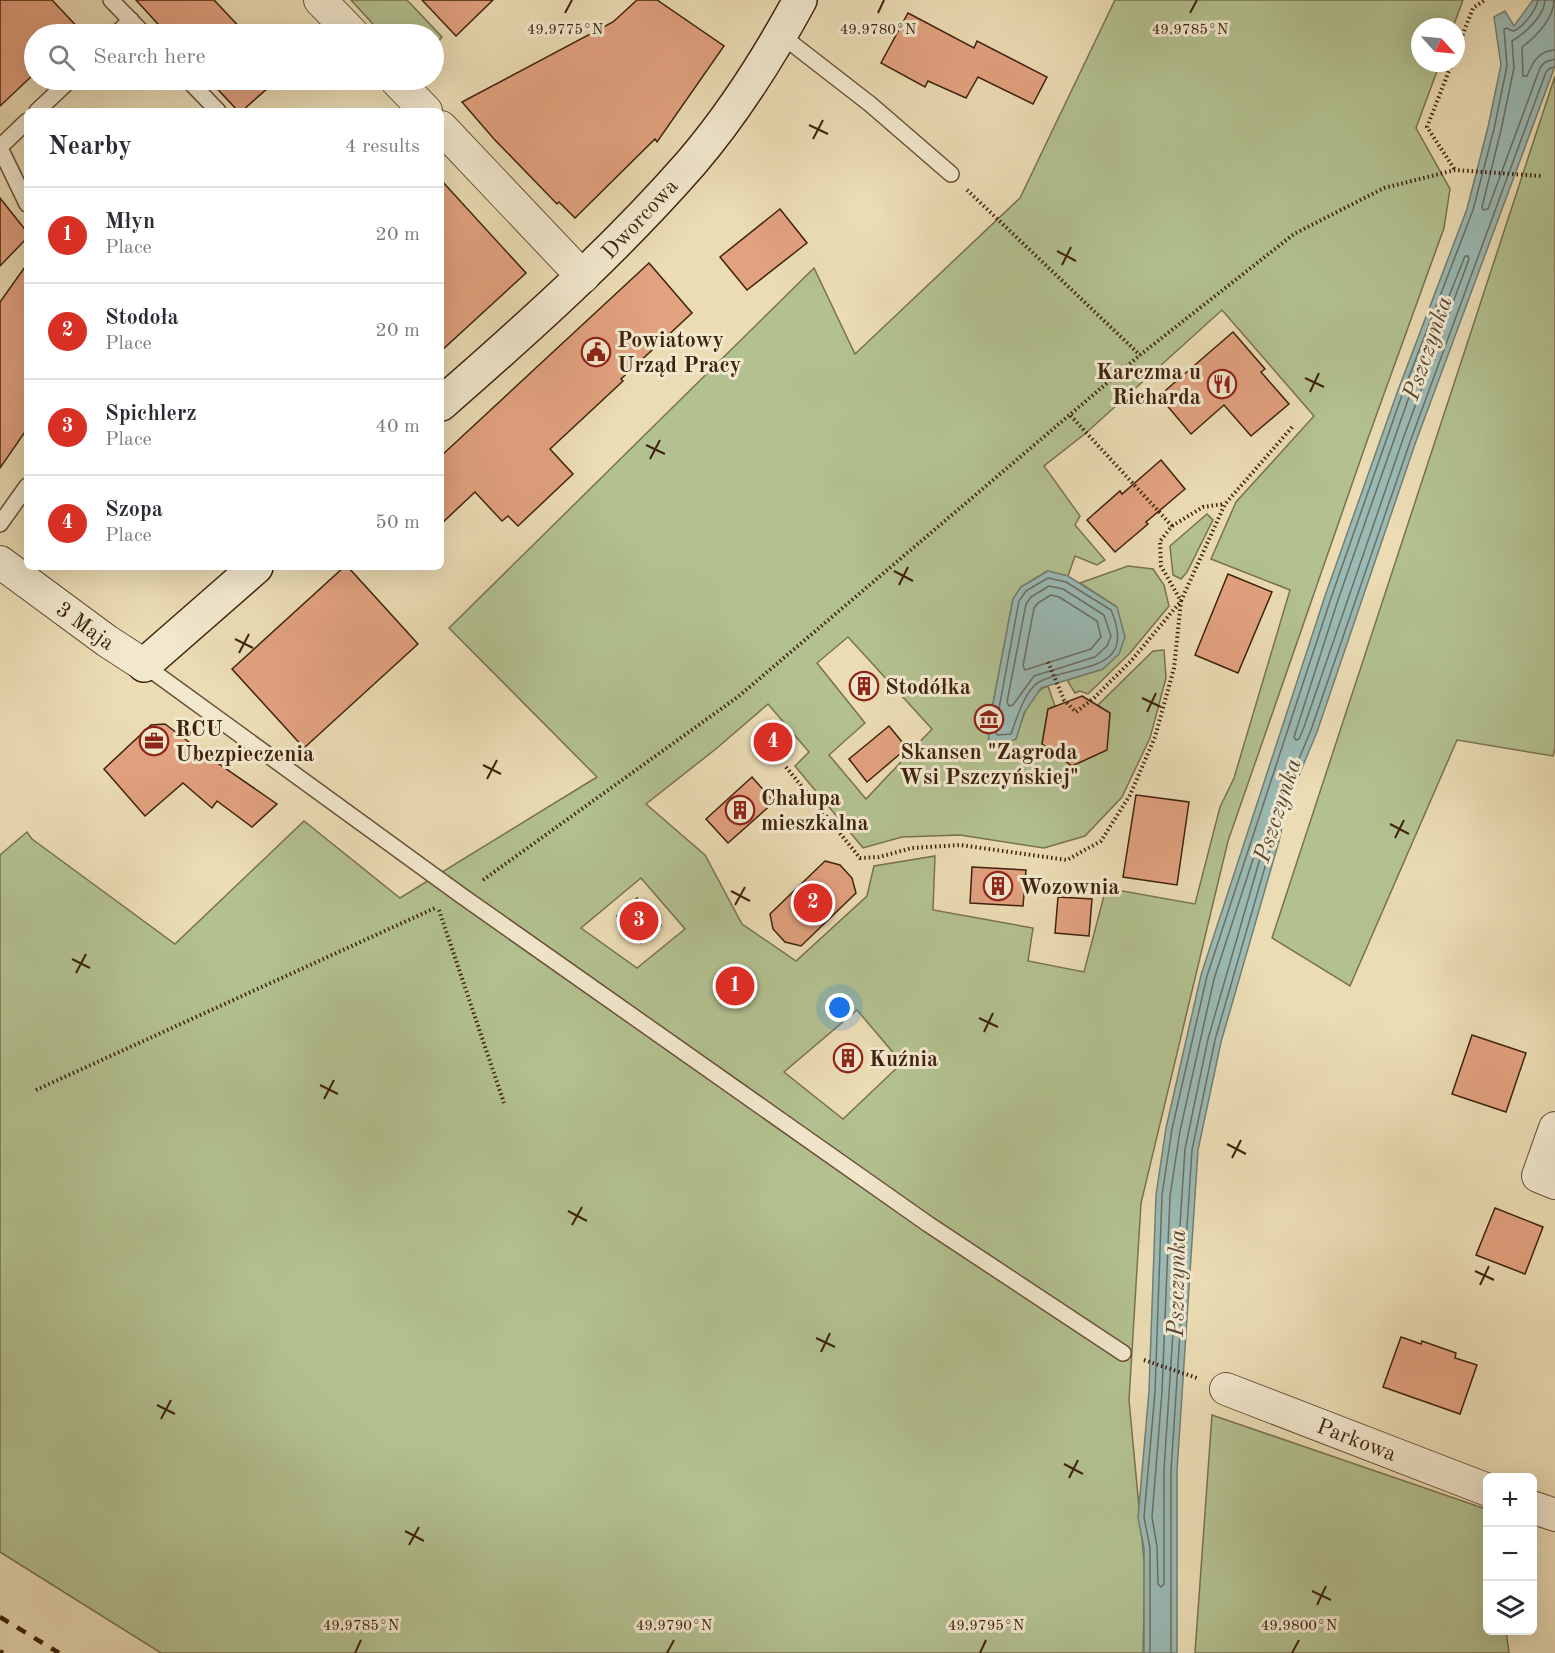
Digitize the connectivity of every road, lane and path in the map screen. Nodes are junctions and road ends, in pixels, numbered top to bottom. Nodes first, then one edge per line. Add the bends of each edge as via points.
1 (112, 0) edge
2 (320, 0) edge
3 (800, 0) edge
4 (1485, 0) edge
5 (131, 20) junction
6 (127, 24) edge
7 (135, 24) edge
8 (343, 24) edge
9 (1465, 29) edge
10 (781, 35) junction
11 (1448, 72) edge
12 (59, 90) edge
13 (198, 90) edge
14 (406, 90) edge
15 (40, 108) edge
16 (215, 108) edge
17 (423, 108) edge
18 (24, 124) edge
19 (444, 130) edge
20 (0, 147) edge
21 (1455, 170) junction
22 (951, 174) joint
23 (1541, 176) dead end
24 (24, 198) edge
25 (583, 277) junction
26 (1140, 355) junction
27 (444, 401) edge
28 (1070, 415) junction
29 (1294, 425) dead end
30 (24, 490) edge
31 (1225, 504) junction
32 (0, 524) edge
33 (1172, 526) junction
34 (0, 562) edge
35 (253, 570) edge
36 (1180, 601) junction
37 (1048, 662) dead end
38 (144, 665) junction
39 (786, 767) dead end
40 (462, 896) junction
41 (437, 907) junction
42 (36, 1090) dead end
43 (504, 1103) dead end
44 (1555, 1128) edge
45 (1555, 1183) edge
46 (1123, 1353) joint
47 (1226, 1389) joint
48 (1483, 1488) edge
49 (1537, 1508) edge
50 (1555, 1515) edge

1 - 5 lane
2 - 8 street
3 - 10 street, Dworcowa
4 - 9 path via 1473,8
5 - 6 lane
5 - 7 lane
10 - 22 lane
10 - 25 street, Dworcowa via 692,162
11 - 21 path via 1427,127
12 - 15 lane
13 - 16 lane
14 - 17 street
18 - 20 lane
19 - 25 street
20 - 24 lane
21 - 23 path
21 - 26 path via 1384,188 1294,234
22 - 26 path
25 - 27 street, Dworcowa
26 - 28 path
28 - 33 path
28 - 40 path via 739,696
29 - 31 path
30 - 32 lane
31 - 33 path via 1203,507
31 - 36 path
33 - 36 path via 1160,542 1161,566
34 - 38 street, 3 Maja
35 - 38 street
36 - 37 path via 1131,661 1076,712 1064,700
36 - 39 path via 1174,668 1155,737 1130,795 1101,841 1067,860 960,845 912,848 860,858
38 - 40 lane
40 - 41 path
40 - 46 lane via 928,1224
41 - 42 path
41 - 43 path
44 - 45 street via 1538,1176
46 - 47 path
47 - 48 street, Parkowa
49 - 50 street

